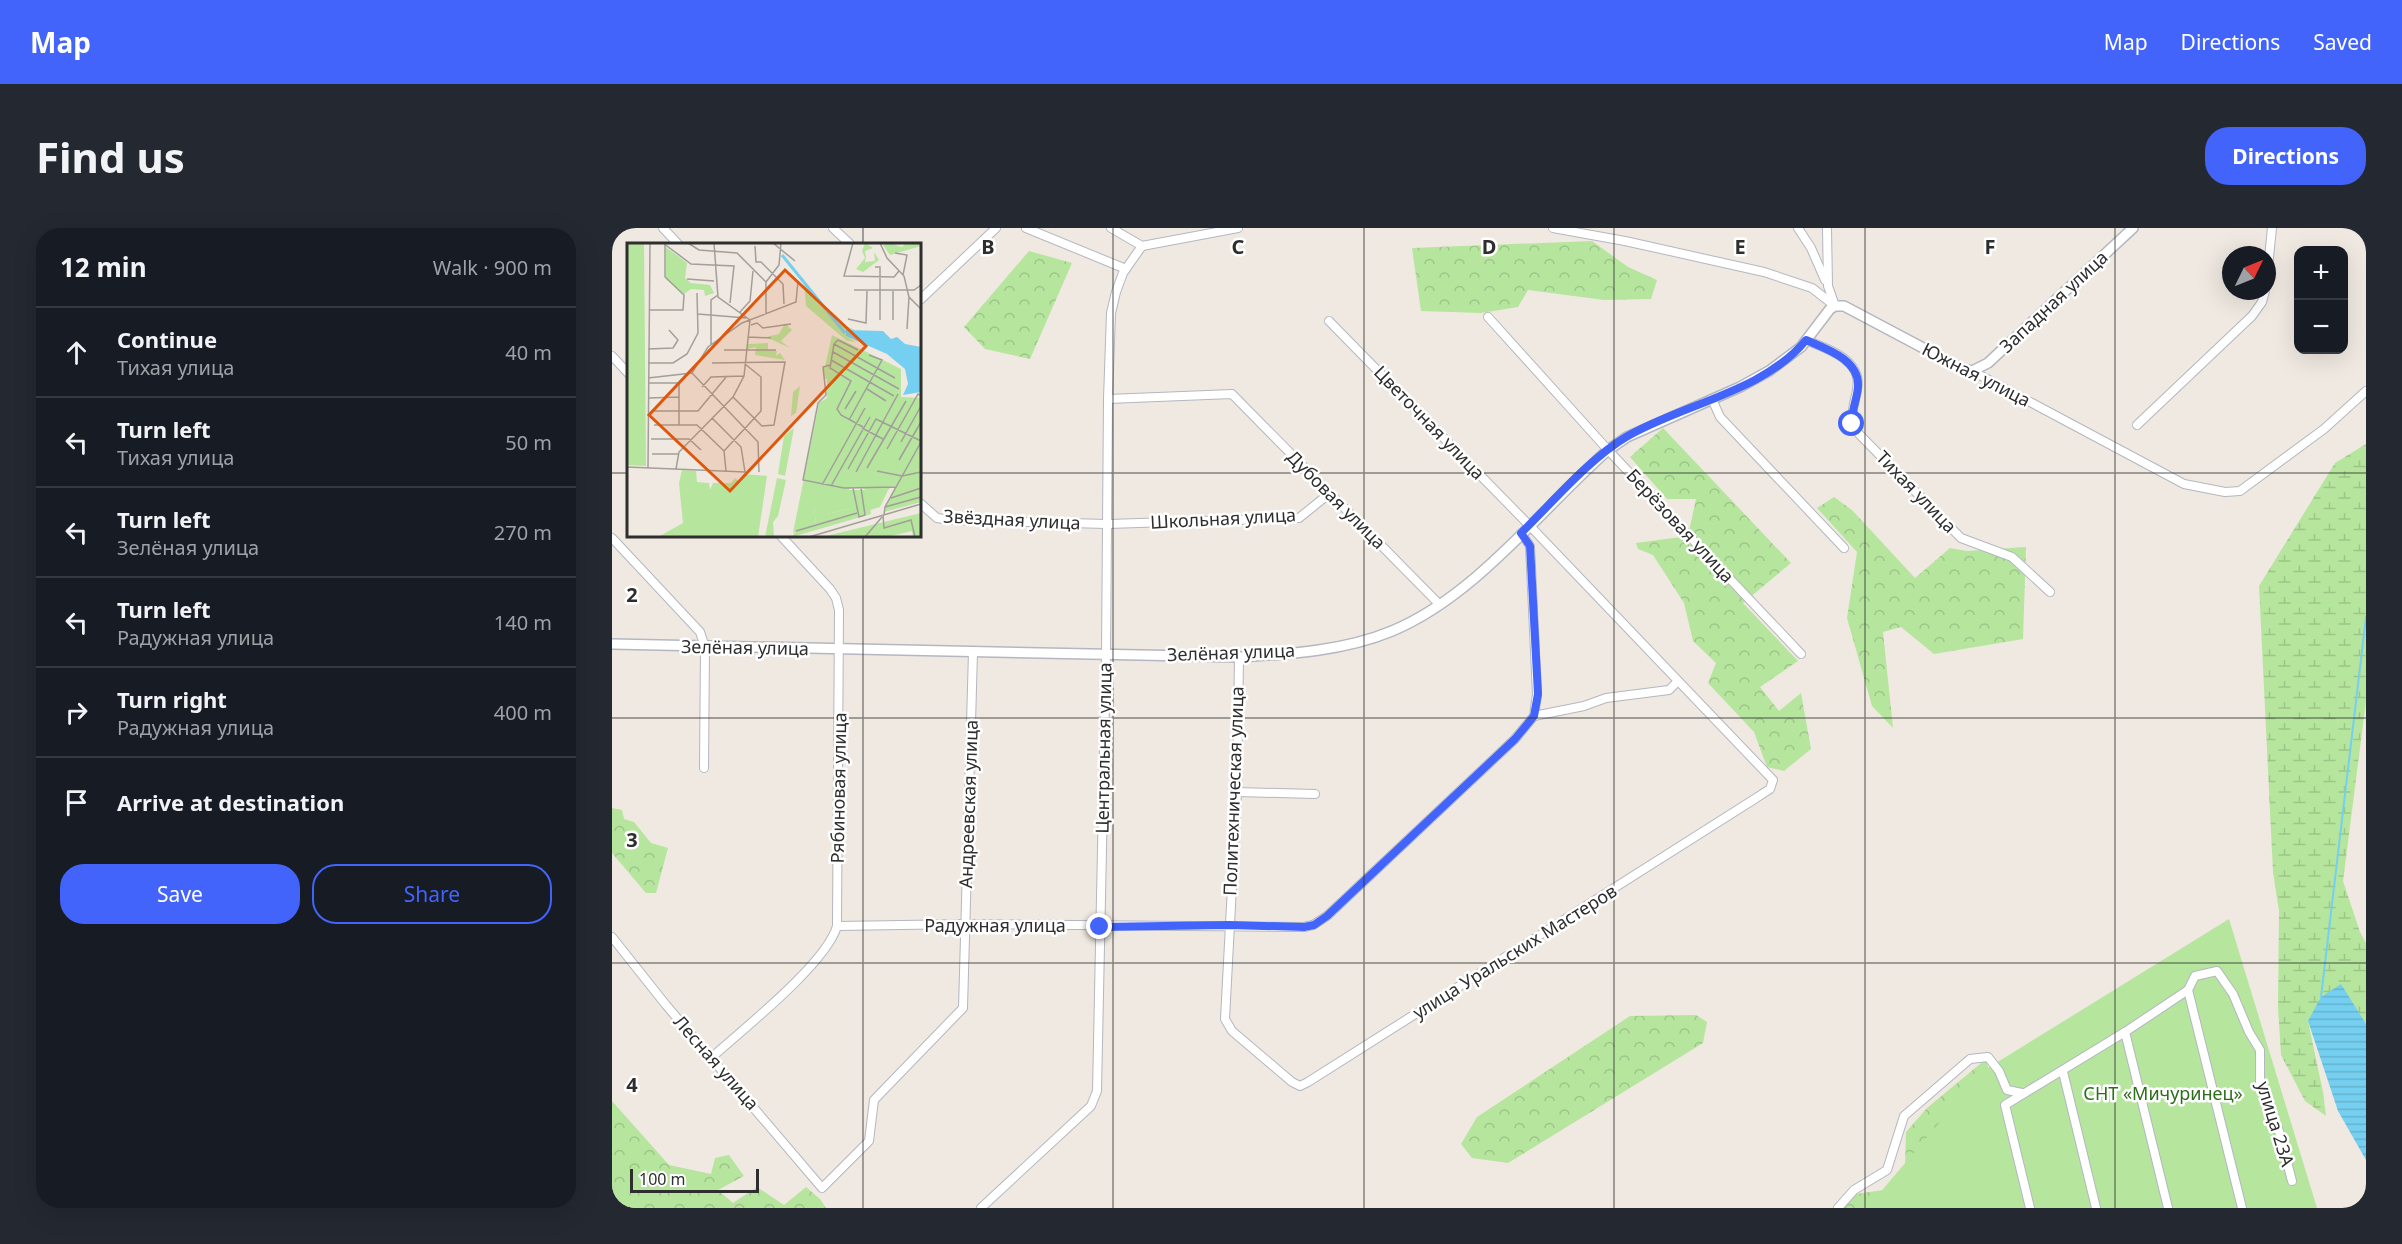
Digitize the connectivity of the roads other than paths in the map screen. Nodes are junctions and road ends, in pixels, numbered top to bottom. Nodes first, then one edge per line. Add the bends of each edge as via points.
1 (663, 228) edge
2 (833, 228) edge
3 (996, 228) edge
4 (1026, 228) edge
5 (1111, 228) edge
6 (1238, 228) edge
7 (1553, 228) edge
8 (1798, 228) edge
9 (1827, 228) edge
10 (2133, 228) edge
11 (2272, 228) edge
12 (677, 243) edge
13 (849, 243) edge
14 (1142, 246) junction
15 (2270, 246) edge
16 (1126, 269) junction
17 (1828, 286) junction
18 (921, 299) edge
19 (2263, 300) edge
20 (1834, 306) junction
21 (1488, 317) dead end
22 (1329, 321) dead end
23 (1806, 340) junction
24 (612, 356) edge
25 (1972, 371) junction
26 (627, 372) edge
27 (2366, 391) edge
28 (1108, 399) junction
29 (1712, 399) junction
30 (2137, 425) dead end
31 (1608, 450) junction
32 (1330, 493) junction
33 (921, 504) edge
34 (1108, 524) junction
35 (1529, 525) junction
36 (1521, 533) junction
37 (612, 537) edge
38 (782, 537) edge
39 (1844, 548) dead end
40 (2050, 592) dead end
41 (1440, 605) junction
42 (612, 644) edge
43 (705, 647) junction
44 (840, 650) junction
45 (973, 652) junction
46 (1801, 654) dead end
47 (1106, 655) junction
48 (1239, 657) junction
49 (1677, 682) junction
50 (1534, 716) junction
51 (704, 768) dead end
52 (1237, 792) junction
53 (1315, 794) dead end
54 (966, 924) junction
55 (1229, 925) junction
56 (837, 926) junction
57 (1100, 927) junction
58 (612, 937) edge
59 (2188, 990) junction
60 (2125, 1032) junction
61 (711, 1058) junction
62 (2063, 1072) junction
63 (2022, 1093) junction
64 (2292, 1181) dead end
65 (822, 1188) joint
66 (981, 1208) edge
67 (1838, 1208) edge
68 (2030, 1208) edge
69 (2096, 1208) edge
70 (2168, 1208) edge
71 (2242, 1208) edge

1 - 12 street
2 - 13 street
3 - 18 street
4 - 16 street
5 - 14 street
6 - 14 street
7 - 20 street, Южная улица via 1764,272 1812,288
8 - 17 street
9 - 17 street
10 - 25 street, Западная улица via 1988,363
11 - 15 street
14 - 16 street, Центральная улица
16 - 28 street, Центральная улица via 1112,312
17 - 20 street
19 - 30 street via 2252,316
20 - 23 street, Зелёная улица
20 - 25 street, Южная улица via 1844,306
21 - 31 street, Берёзовая улица
22 - 35 street, Цветочная улица
23 - 29 street, Зелёная улица via 1770,371
23 - 40 street, Тихая улица via 1848,362 1856,374 1858,387 1851,413 1859,434 1961,538 2012,557
24 - 26 street
25 - 27 street, Южная улица via 2184,484 2225,492 2240,491 2324,429
28 - 32 street, Дубовая улица via 1232,394
28 - 34 street, Центральная улица
29 - 31 street, Зелёная улица via 1627,437
29 - 39 street via 1720,417
31 - 35 street, Зелёная улица
31 - 46 street, Берёзовая улица
32 - 34 street, Школьная улица via 1299,518
32 - 41 street, Дубовая улица
33 - 34 street, Звёздная улица via 937,518 950,520
34 - 47 street, Центральная улица
35 - 36 street, Зелёная улица
35 - 49 street, Цветочная улица
36 - 41 street, Зелёная улица via 1466,586
36 - 50 street via 1530,546 1538,694
37 - 43 street via 700,632
38 - 44 street, Рябиновая улица via 836,598
41 - 48 street, Зелёная улица via 1390,632 1361,641
42 - 43 street, Зелёная улица
43 - 44 street, Зелёная улица
43 - 51 street
44 - 45 street, Зелёная улица
44 - 56 street, Рябиновая улица
45 - 47 street, Зелёная улица
45 - 54 street, Андреевская улица
47 - 48 street, Зелёная улица
47 - 57 street, Центральная улица
48 - 52 street, Политехническая улица
49 - 50 street via 1669,690 1606,699
49 - 55 street, улица Уральских Мастеров via 1773,780 1770,789 1300,1086 1232,1030 1225,1019
50 - 55 street, Радужная улица via 1515,739 1314,925
52 - 53 street
52 - 55 street, Политехническая улица
54 - 56 street, Радужная улица
54 - 57 street, Радужная улица
54 - 65 street, Андреевская улица via 963,1008 874,1100 869,1141
55 - 57 street, Радужная улица
56 - 61 street via 834,938 799,979
57 - 66 street, Центральная улица via 1097,1091 1091,1106
58 - 61 street, Лесная улица
59 - 60 street
59 - 64 street, улица 23А via 2195,976 2217,971 2233,994 2260,1050 2260,1085 2279,1131
59 - 71 street
60 - 62 street
60 - 70 street
61 - 65 street, Лесная улица
62 - 63 street
62 - 69 street
63 - 67 street via 2007,1090 1988,1058 1970,1059 1904,1116 1887,1170 1854,1190
63 - 68 street via 2005,1105

